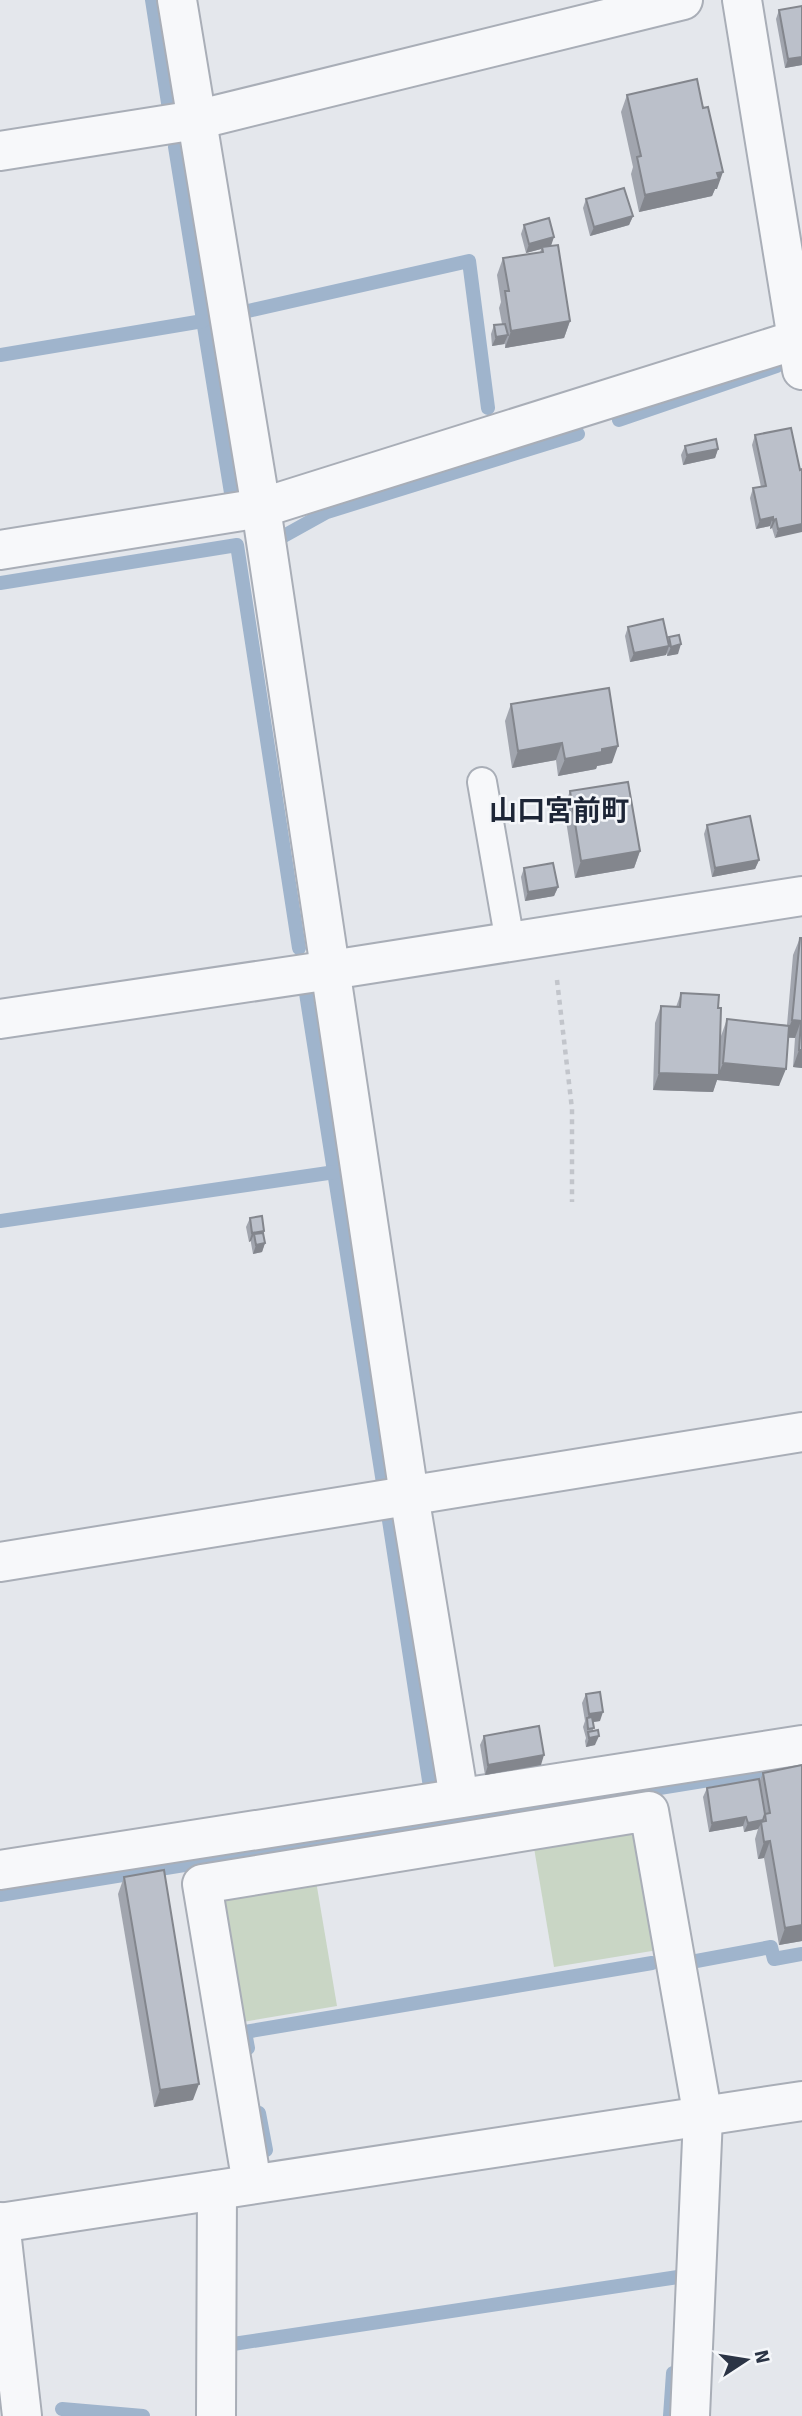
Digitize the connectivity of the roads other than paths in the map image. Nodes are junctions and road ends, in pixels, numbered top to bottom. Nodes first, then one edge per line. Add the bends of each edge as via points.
1 (177, 0) edge
2 (683, 0) edge
3 (742, 0) edge
4 (197, 120) junction
5 (0, 151) edge
6 (800, 349) edge
7 (261, 508) junction
8 (0, 550) edge
9 (482, 782) dead end
10 (802, 895) edge
11 (510, 942) junction
12 (331, 970) junction
13 (0, 1019) edge
14 (802, 1432) edge
15 (409, 1495) junction
16 (0, 1562) edge
17 (802, 1745) edge
18 (459, 1798) junction
19 (0, 1870) edge
20 (802, 2101) edge
21 (703, 2117) junction
22 (234, 2187) junction
23 (0, 2223) edge
24 (22, 2416) edge
25 (216, 2416) edge
26 (690, 2416) edge

1 - 4 street
2 - 4 street
3 - 6 street
4 - 5 street
4 - 7 street
6 - 7 street
7 - 8 street
7 - 12 street
9 - 11 lane
10 - 11 street
11 - 12 street
12 - 13 street
12 - 15 street
14 - 15 street
15 - 16 street
15 - 18 street
17 - 18 street
18 - 19 street
20 - 21 street
21 - 22 street
21 - 22 street via 649,1811 202,1884
21 - 26 street
22 - 23 street
22 - 25 street
23 - 24 street

